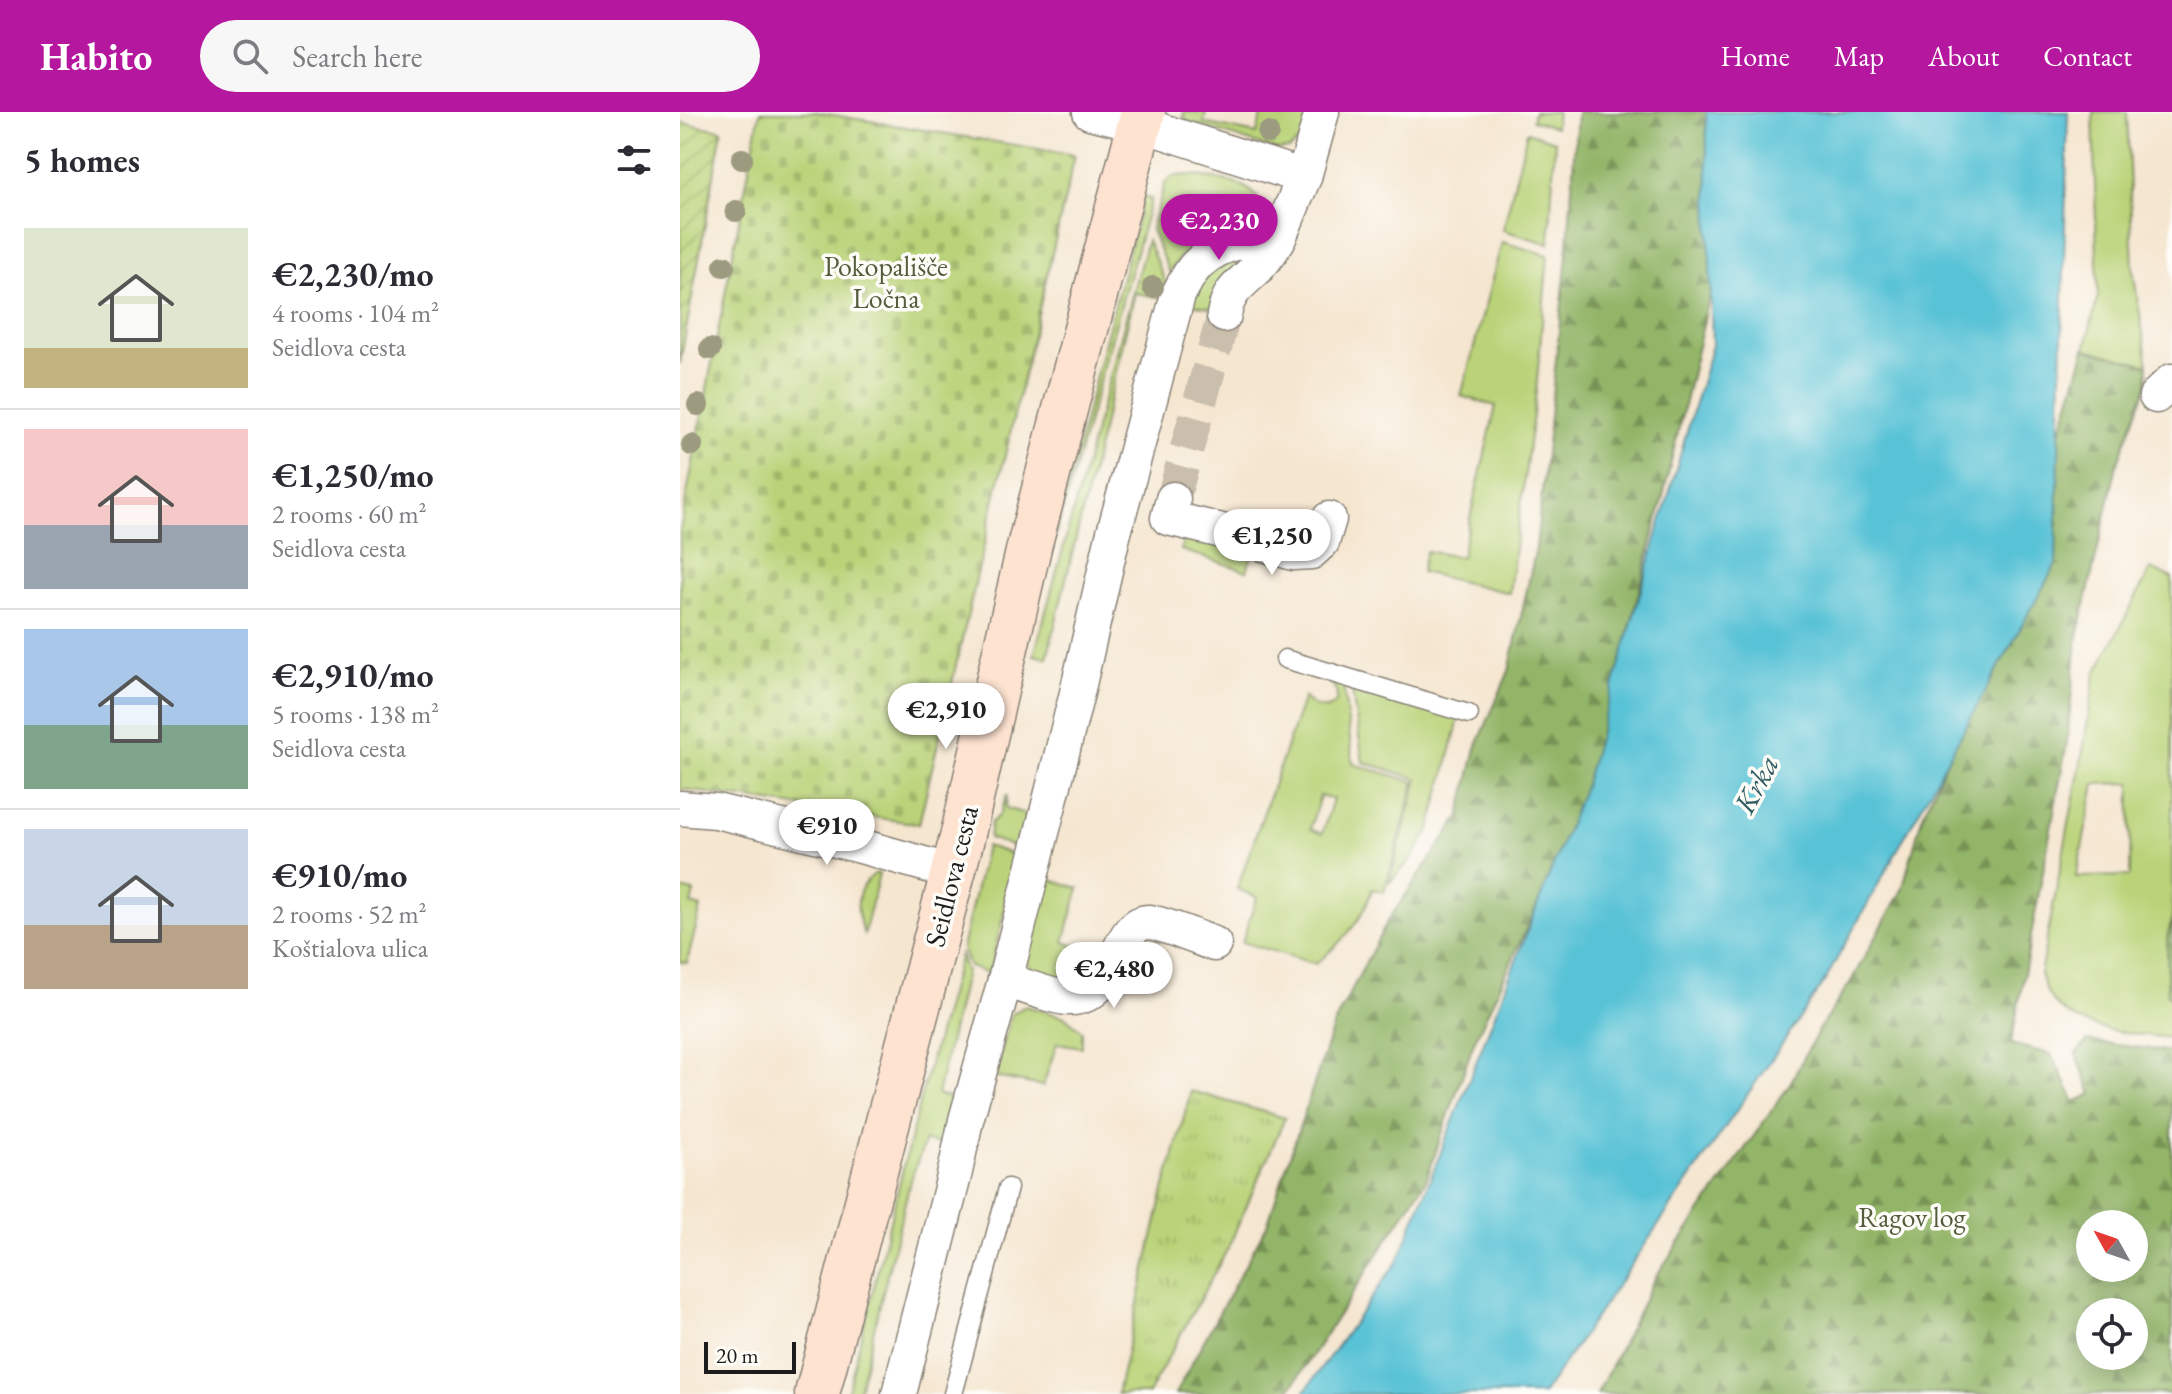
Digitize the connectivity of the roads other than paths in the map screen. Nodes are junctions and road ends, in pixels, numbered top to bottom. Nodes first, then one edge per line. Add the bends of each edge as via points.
1 (1090, 112) edge
2 (1322, 112) edge
3 (1142, 118) edge
4 (1304, 177) junction
5 (1278, 240) junction
6 (1224, 315) tunnel mouth
7 (1173, 499) dead end
8 (1329, 519) dead end
9 (1285, 659) dead end
10 (1469, 714) dead end
11 (680, 808) edge
12 (952, 872) junction
13 (1214, 944) dead end
14 (1005, 980) junction
15 (1008, 1188) dead end
16 (817, 1394) edge
17 (899, 1394) edge
18 (953, 1394) edge

1 - 3 street
2 - 4 street
3 - 4 street
3 - 12 street, Seidlova cesta via 1030,543
4 - 5 street
5 - 6 street via 1231,294
5 - 14 street via 1258,238 1224,246 1193,269 1178,295
7 - 8 street via 1168,518 1293,553 1311,552 1322,542
9 - 10 lane
11 - 12 street via 730,814
12 - 16 street, Seidlova cesta
13 - 14 street via 1151,922 1139,924 1107,977 1089,994 1069,999
14 - 17 street
15 - 18 lane

